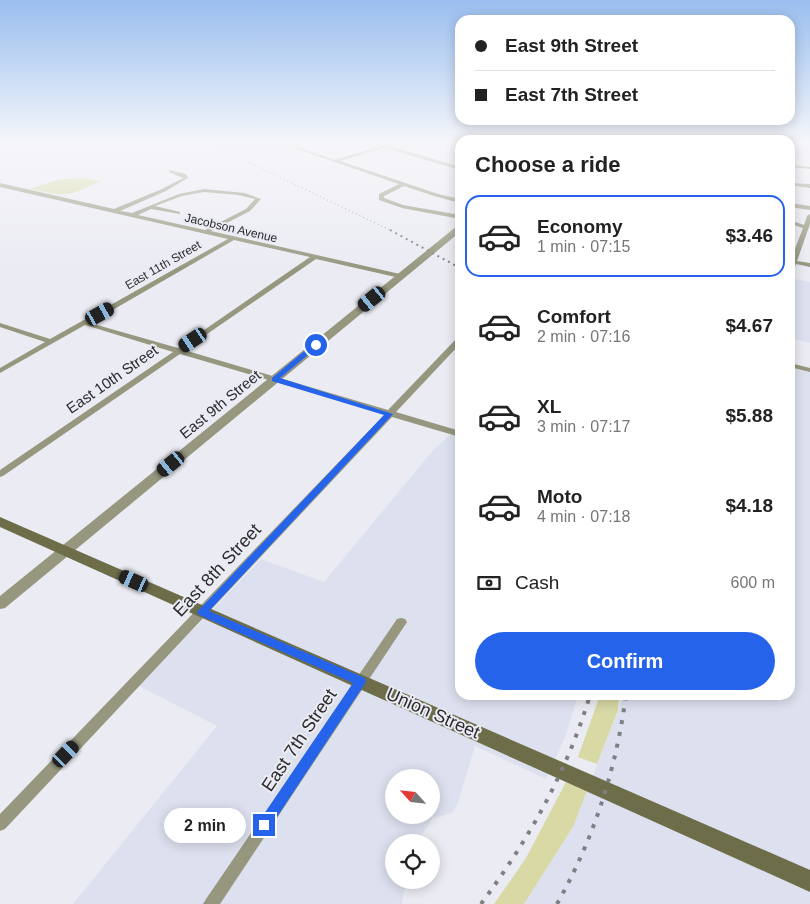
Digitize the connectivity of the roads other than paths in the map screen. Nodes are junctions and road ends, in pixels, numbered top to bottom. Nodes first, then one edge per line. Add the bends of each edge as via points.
1 (0, 185) edge
2 (173, 185) edge
3 (401, 185) edge
4 (408, 185) edge
5 (455, 199) edge
6 (795, 206) edge
7 (151, 207) junction
8 (810, 208) edge
9 (115, 211) junction
10 (178, 213) dead end
11 (133, 215) junction
12 (455, 216) edge
13 (810, 216) edge
14 (795, 224) edge
15 (806, 227) junction
16 (206, 232) junction
17 (455, 232) edge
18 (233, 238) junction
19 (795, 254) edge
20 (315, 257) junction
21 (795, 262) edge
22 (810, 264) edge
23 (400, 276) junction
24 (84, 323) junction
25 (0, 325) edge
26 (51, 342) junction
27 (455, 345) edge
28 (178, 350) junction
29 (795, 366) edge
30 (810, 370) edge
31 (0, 371) edge
32 (274, 379) junction
33 (389, 414) junction
34 (455, 433) edge
35 (0, 474) edge
36 (0, 522) edge
37 (65, 551) junction
38 (0, 604) edge
39 (202, 612) junction
40 (401, 622) dead end
41 (361, 682) junction
42 (0, 824) edge
43 (810, 881) edge
44 (211, 904) edge

1 - 9 street, Jacobson Avenue
2 - 9 street
3 - 12 street via 386,191 381,199
4 - 5 street
6 - 8 street
7 - 10 street
7 - 11 street
7 - 16 street via 197,190 218,190 258,199 248,210
9 - 11 street, Jacobson Avenue
11 - 16 street, Jacobson Avenue
13 - 15 street
14 - 15 street
15 - 19 street
16 - 18 street, Jacobson Avenue
17 - 23 street, East 9th Street
18 - 20 street, Jacobson Avenue
18 - 24 street, East 11th Street
20 - 23 street, Jacobson Avenue
20 - 28 street, East 10th Street
21 - 22 street
23 - 32 street, East 9th Street
24 - 26 street, East 11th Street
24 - 28 street
25 - 26 street
26 - 31 street, East 11th Street
27 - 33 street, East 8th Street
28 - 32 street
28 - 35 street, East 10th Street
29 - 30 street
32 - 33 street
32 - 37 street, East 9th Street
33 - 34 street
33 - 39 street, East 8th Street
36 - 37 main road, Union Street
37 - 38 street, East 9th Street
37 - 39 main road, Union Street
39 - 41 main road, Union Street
39 - 42 street, East 8th Street
40 - 41 street, East 7th Street
41 - 43 main road, Union Street
41 - 44 street, East 7th Street

